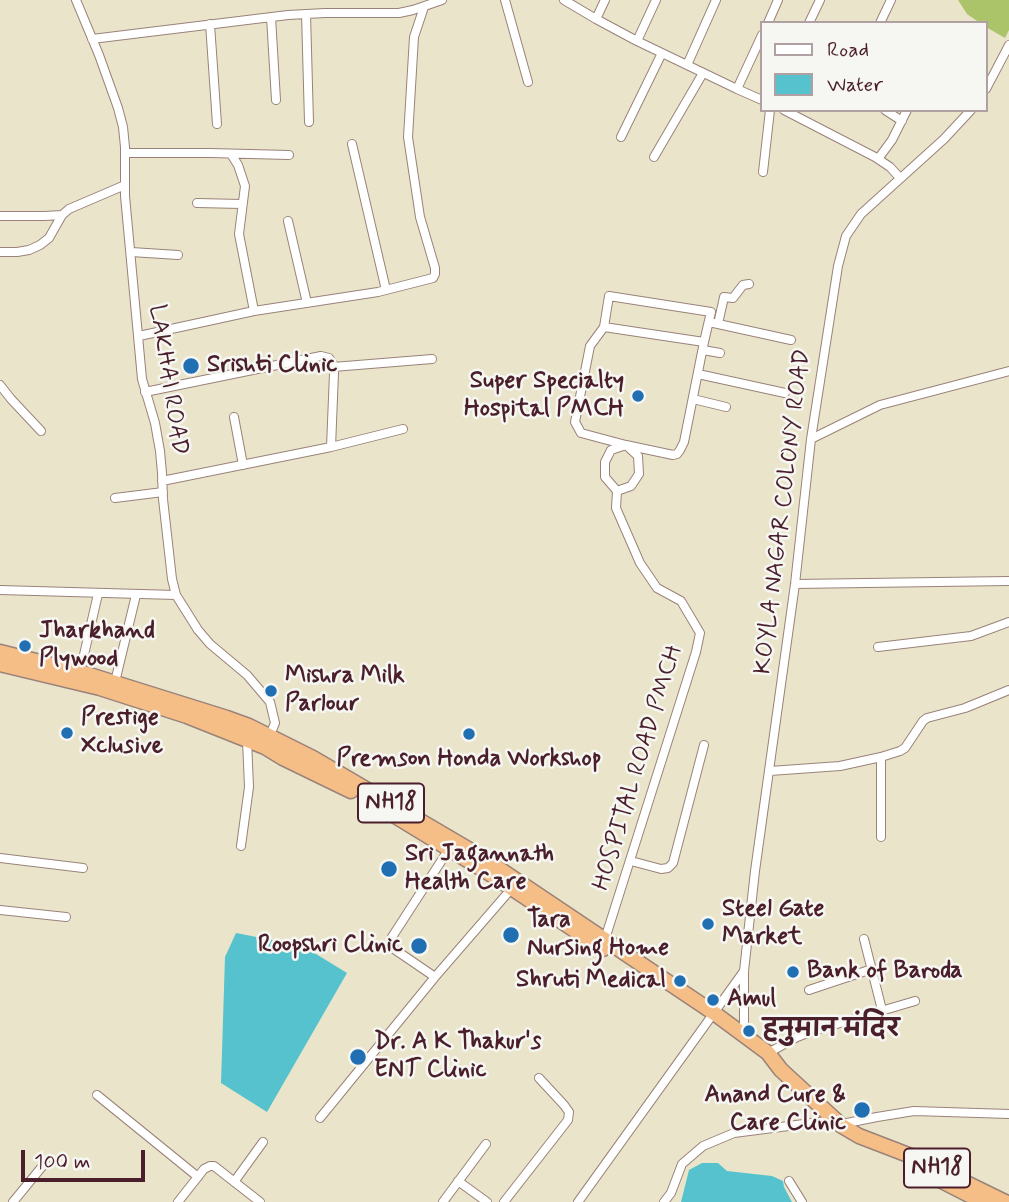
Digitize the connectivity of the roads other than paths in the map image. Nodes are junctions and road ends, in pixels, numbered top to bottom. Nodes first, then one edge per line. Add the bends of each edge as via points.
1 (76, 0) edge
2 (505, 0) edge
3 (564, 0) edge
4 (605, 0) edge
5 (656, 0) edge
6 (716, 0) edge
7 (778, 0) edge
8 (820, 0) edge
9 (891, 0) edge
10 (437, 1) edge
11 (424, 7) junction
12 (306, 14) junction
13 (271, 17) junction
14 (596, 19) junction
15 (769, 21) edge
16 (810, 21) edge
17 (881, 21) edge
18 (210, 24) junction
19 (760, 38) edge
20 (92, 39) junction
21 (637, 41) junction
22 (1009, 45) edge
23 (662, 53) junction
24 (687, 65) junction
25 (704, 73) junction
26 (528, 82) dead end
27 (988, 85) edge
28 (737, 89) junction
29 (760, 99) edge
30 (276, 100) dead end
31 (770, 112) edge
32 (788, 112) edge
33 (888, 112) edge
34 (906, 112) edge
35 (969, 112) edge
36 (902, 121) junction
37 (309, 122) dead end
38 (217, 124) dead end
39 (621, 137) dead end
40 (352, 144) dead end
41 (125, 153) junction
42 (231, 154) junction
43 (289, 155) dead end
44 (654, 157) dead end
45 (878, 159) junction
46 (763, 173) dead end
47 (900, 178) junction
48 (125, 186) junction
49 (197, 203) dead end
50 (242, 204) junction
51 (62, 215) junction
52 (0, 216) edge
53 (288, 221) dead end
54 (0, 252) edge
55 (131, 252) junction
56 (178, 255) dead end
57 (749, 284) dead end
58 (386, 290) junction
59 (307, 303) junction
60 (254, 310) junction
61 (713, 323) junction
62 (604, 327) junction
63 (139, 336) junction
64 (791, 340) dead end
65 (704, 346) junction
66 (720, 353) dead end
67 (432, 359) dead end
68 (333, 367) junction
69 (1009, 371) edge
70 (698, 374) junction
71 (2, 389) edge
72 (145, 391) junction
73 (785, 393) dead end
74 (693, 399) junction
75 (726, 407) dead end
76 (234, 417) dead end
77 (403, 429) dead end
78 (41, 431) dead end
79 (811, 439) junction
80 (626, 445) junction
81 (331, 447) junction
82 (243, 465) junction
83 (162, 481) junction
84 (617, 491) junction
85 (163, 492) junction
86 (115, 498) dead end
87 (1009, 581) edge
88 (795, 583) junction
89 (0, 590) edge
90 (99, 594) junction
91 (136, 594) junction
92 (176, 595) junction
93 (1009, 622) edge
94 (878, 647) dead end
95 (0, 652) edge
96 (0, 664) edge
97 (80, 672) junction
98 (115, 682) junction
99 (1009, 690) edge
100 (247, 740) junction
101 (267, 742) junction
102 (704, 745) dead end
103 (881, 757) junction
104 (770, 771) junction
105 (880, 837) dead end
106 (241, 846) dead end
107 (449, 849) junction
108 (0, 858) edge
109 (631, 861) junction
110 (82, 868) dead end
111 (495, 871) junction
112 (512, 888) junction
113 (0, 910) edge
114 (66, 917) dead end
115 (605, 939) junction
116 (864, 939) dead end
117 (872, 970) junction
118 (744, 971) junction
119 (435, 977) junction
120 (809, 990) dead end
121 (915, 1000) dead end
122 (882, 1010) junction
123 (712, 1016) junction
124 (744, 1034) junction
125 (768, 1053) junction
126 (781, 1070) junction
127 (539, 1078) dead end
128 (97, 1095) dead end
129 (1009, 1114) edge
130 (320, 1118) dead end
131 (838, 1122) junction
132 (867, 1139) junction
133 (263, 1142) dead end
134 (486, 1144) dead end
135 (45, 1163) dead end
136 (198, 1177) junction
137 (458, 1181) junction
138 (789, 1181) dead end
139 (234, 1182) junction
140 (1000, 1201) edge
141 (13, 1202) edge
142 (178, 1202) edge
143 (260, 1202) edge
144 (443, 1202) edge
145 (487, 1202) edge
146 (504, 1202) edge
147 (578, 1202) edge
148 (664, 1202) edge
149 (802, 1202) edge
150 (983, 1202) edge

1 - 20 street, LAKHAI ROAD
2 - 26 street
3 - 14 street
4 - 14 street
5 - 21 street
6 - 24 street
7 - 15 street
8 - 16 street
9 - 17 street
10 - 11 street
11 - 12 street via 399,13
11 - 58 street via 414,37 408,137 420,217 435,274
12 - 13 street
12 - 37 street
13 - 18 street
13 - 30 street
14 - 21 street
18 - 20 street
18 - 38 street
19 - 28 street
20 - 41 street, LAKHAI ROAD via 118,108
21 - 23 street
22 - 27 street
23 - 24 street
23 - 39 street
24 - 25 street
25 - 28 street
25 - 44 street
28 - 29 street
31 - 46 street
32 - 45 street
33 - 36 street
34 - 36 street
35 - 47 street, KOYLA NAGAR COLONY ROAD
36 - 45 street
40 - 58 street
41 - 42 street
41 - 48 street, LAKHAI ROAD
42 - 43 street
42 - 50 street via 245,186
45 - 47 street
47 - 79 street, KOYLA NAGAR COLONY ROAD via 846,236
48 - 51 street
48 - 55 street, LAKHAI ROAD
49 - 50 street
50 - 60 street via 239,234
51 - 52 street
51 - 54 street via 40,245
53 - 59 street
55 - 56 street
55 - 63 street, LAKHAI ROAD
57 - 61 street via 733,298 724,297
58 - 59 street
59 - 60 street
60 - 63 street
61 - 62 street via 711,312 609,296
61 - 64 street
61 - 65 street
62 - 65 street
62 - 80 street via 590,346 575,422 581,433
63 - 72 street, LAKHAI ROAD
65 - 66 street
65 - 70 street
67 - 68 street
68 - 72 street via 329,358 321,356
68 - 81 street
69 - 79 street via 880,405
70 - 73 street
70 - 74 street
71 - 78 street
72 - 83 street, LAKHAI ROAD via 155,423
74 - 75 street
74 - 80 street via 684,442 677,453
76 - 82 street
77 - 81 street
79 - 88 street, KOYLA NAGAR COLONY ROAD
80 - 84 street via 611,450 605,462 606,477
80 - 84 street via 638,456 639,474 631,486
81 - 82 street
82 - 83 street
83 - 85 street, LAKHAI ROAD
84 - 109 street, HOSPITAL ROAD PMCH via 616,509 640,563 656,588 681,601 700,632
85 - 86 street
85 - 92 street, LAKHAI ROAD
87 - 88 street
88 - 104 street, KOYLA NAGAR COLONY ROAD
89 - 90 street
90 - 91 street
90 - 97 street
91 - 92 street
91 - 98 street
92 - 101 street, LAKHAI ROAD via 198,631 270,702 275,723
93 - 94 street via 971,636
95 - 97 highway, NH18
96 - 100 highway, NH18 via 100,688
97 - 98 highway, NH18
98 - 101 highway, NH18 via 249,726
99 - 103 street via 927,718 905,748
100 - 101 highway, NH18
100 - 106 street via 249,787
101 - 107 highway, NH18
101 - 111 highway, NH18 via 313,758 424,822
102 - 109 street via 673,863 661,869
103 - 104 street via 840,766
103 - 105 street
104 - 118 street, KOYLA NAGAR COLONY ROAD
107 - 111 highway, NH18
107 - 119 street via 391,944
108 - 110 street
109 - 115 street, HOSPITAL ROAD PMCH
111 - 112 highway, NH18
111 - 115 highway, NH18
112 - 119 street
112 - 123 highway, NH18
113 - 114 street
115 - 123 highway, NH18
116 - 117 street
117 - 120 street
117 - 122 street
118 - 123 street, KOYLA NAGAR COLONY ROAD
118 - 124 street, KOYLA NAGAR COLONY ROAD
119 - 130 street
121 - 122 street
122 - 125 street via 797,1037
123 - 124 highway, NH18
123 - 126 highway, NH18
123 - 147 street, KOYLA NAGAR COLONY ROAD
124 - 125 highway, NH18
125 - 126 highway, NH18
126 - 131 highway, NH18
127 - 146 street via 569,1112 568,1120
128 - 136 street
129 - 131 street via 914,1111
131 - 132 highway, NH18
131 - 148 street via 734,1133 703,1146 682,1164
132 - 140 highway, NH18
132 - 150 highway, NH18
133 - 139 street
134 - 137 street
135 - 141 street
136 - 139 street via 206,1167 214,1166
136 - 142 street
137 - 144 street
137 - 145 street
138 - 149 street
139 - 143 street

